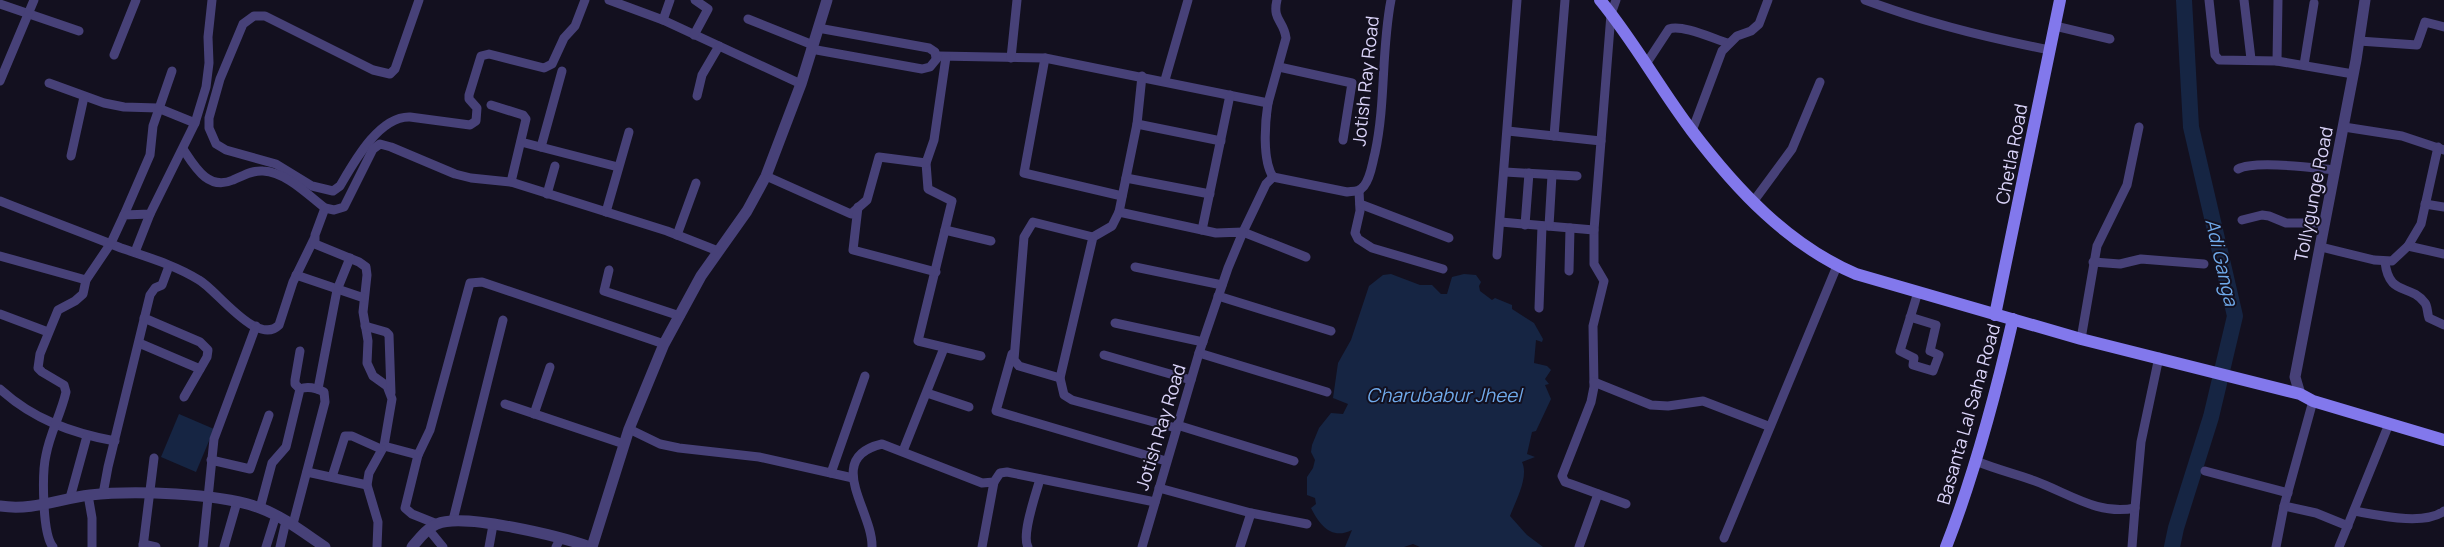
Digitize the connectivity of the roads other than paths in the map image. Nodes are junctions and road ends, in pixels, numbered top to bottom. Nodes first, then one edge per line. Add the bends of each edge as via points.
1 (34, 0) edge
2 (136, 0) edge
3 (212, 0) edge
4 (419, 0) edge
5 (585, 0) edge
6 (608, 0) edge
7 (670, 0) edge
8 (695, 0) edge
9 (828, 0) edge
10 (1016, 0) edge
11 (1188, 0) edge
12 (1277, 0) edge
13 (1391, 0) edge
14 (1517, 0) edge
15 (1565, 0) edge
16 (1600, 0) edge
17 (1616, 0) edge
18 (1768, 0) edge
19 (1865, 0) edge
20 (2060, 0) edge
21 (2209, 0) edge
22 (2244, 0) edge
23 (2278, 0) edge
24 (2365, 0) edge
25 (2314, 3) dead end
26 (0, 4) edge
27 (30, 14) junction
28 (1611, 14) junction
29 (663, 20) junction
30 (748, 20) dead end
31 (2055, 26) junction
32 (2444, 27) edge
33 (818, 28) junction
34 (79, 31) dead end
35 (694, 35) junction
36 (2110, 39) dead end
37 (2359, 41) junction
38 (1728, 44) junction
39 (719, 46) junction
40 (812, 47) junction
41 (2050, 50) junction
42 (114, 55) dead end
43 (946, 57) junction
44 (936, 58) junction
45 (1011, 58) junction
46 (1045, 58) junction
47 (2251, 59) junction
48 (2278, 61) junction
49 (1646, 64) junction
50 (2304, 65) junction
51 (1279, 67) junction
52 (562, 71) dead end
53 (172, 72) dead end
54 (2353, 74) junction
55 (1142, 76) junction
56 (1165, 80) junction
57 (0, 81) edge
58 (1820, 82) dead end
59 (49, 83) dead end
60 (800, 84) junction
61 (1230, 95) junction
62 (697, 96) dead end
63 (84, 97) junction
64 (1268, 103) junction
65 (491, 105) dead end
66 (158, 108) junction
67 (195, 123) junction
68 (1137, 124) junction
69 (2139, 127) dead end
70 (2344, 127) junction
71 (1508, 131) junction
72 (1692, 131) junction
73 (629, 132) dead end
74 (1554, 136) junction
75 (1343, 140) dead end
76 (1221, 141) junction
77 (1601, 141) junction
78 (520, 142) junction
79 (541, 147) junction
80 (2442, 147) edge
81 (183, 149) junction
82 (71, 156) dead end
83 (926, 163) junction
84 (555, 166) dead end
85 (618, 167) junction
86 (2238, 169) dead end
87 (2335, 170) junction
88 (1505, 172) junction
89 (1529, 174) junction
90 (1552, 175) junction
91 (766, 176) junction
92 (1577, 176) dead end
93 (1272, 177) junction
94 (1126, 178) junction
95 (511, 182) junction
96 (696, 183) dead end
97 (1359, 191) junction
98 (547, 194) junction
99 (1210, 194) junction
100 (1122, 196) junction
101 (0, 201) edge
102 (1753, 202) junction
103 (1360, 204) junction
104 (2425, 204) junction
105 (326, 208) junction
106 (858, 208) junction
107 (2444, 208) edge
108 (606, 212) junction
109 (1119, 212) junction
110 (150, 214) junction
111 (124, 215) junction
112 (2242, 220) dead end
113 (1501, 222) junction
114 (2325, 223) junction
115 (1525, 224) junction
116 (1545, 226) junction
117 (1570, 228) junction
118 (945, 230) junction
119 (1202, 230) junction
120 (1594, 230) junction
121 (1243, 232) junction
122 (676, 235) junction
123 (1093, 237) junction
124 (1449, 238) dead end
125 (314, 239) junction
126 (992, 242) dead end
127 (111, 243) junction
128 (2408, 246) junction
129 (2321, 247) junction
130 (718, 251) junction
131 (135, 252) junction
132 (2444, 254) edge
133 (1497, 255) dead end
134 (0, 256) edge
135 (1306, 257) dead end
136 (350, 258) junction
137 (2093, 262) junction
138 (2385, 262) junction
139 (2204, 264) dead end
140 (169, 266) junction
141 (1836, 266) junction
142 (1135, 267) dead end
143 (1443, 269) dead end
144 (609, 270) dead end
145 (1569, 271) dead end
146 (936, 272) junction
147 (296, 275) junction
148 (86, 280) junction
149 (1222, 285) junction
150 (338, 290) junction
151 (1918, 292) junction
152 (1218, 296) junction
153 (364, 298) junction
154 (1539, 308) dead end
155 (0, 314) edge
156 (1995, 315) junction
157 (680, 316) junction
158 (1910, 317) junction
159 (144, 318) junction
160 (2013, 319) junction
161 (503, 320) dead end
162 (1115, 323) dead end
163 (2444, 325) edge
164 (256, 326) junction
165 (365, 326) junction
166 (1331, 331) dead end
167 (48, 332) junction
168 (2081, 338) junction
169 (1203, 342) junction
170 (139, 343) junction
171 (664, 344) junction
172 (944, 348) junction
173 (300, 351) dead end
174 (1012, 352) junction
175 (1199, 353) junction
176 (1104, 355) dead end
177 (981, 356) dead end
178 (2159, 357) junction
179 (550, 366) dead end
180 (200, 369) junction
181 (865, 376) dead end
182 (1060, 378) junction
183 (1191, 380) junction
184 (1594, 382) junction
185 (0, 389) edge
186 (300, 389) junction
187 (318, 389) junction
188 (1327, 392) dead end
189 (927, 393) junction
190 (391, 394) junction
191 (2300, 394) junction
192 (184, 397) dead end
193 (2313, 401) junction
194 (505, 404) dead end
195 (969, 407) dead end
196 (534, 414) junction
197 (268, 415) dead end
198 (2389, 424) junction
199 (55, 426) junction
200 (1176, 426) junction
201 (1768, 426) junction
202 (629, 429) junction
203 (87, 436) junction
204 (2444, 440) edge
205 (115, 441) junction
206 (624, 444) junction
207 (382, 448) junction
208 (902, 451) junction
209 (418, 455) junction
210 (154, 458) dead end
211 (211, 460) junction
212 (1166, 461) junction
213 (1294, 461) dead end
214 (1976, 461) junction
215 (2205, 471) dead end
216 (308, 472) junction
217 (831, 473) junction
218 (332, 477) junction
219 (853, 478) junction
220 (1040, 479) junction
221 (994, 482) junction
222 (367, 485) junction
223 (1159, 488) junction
224 (149, 493) junction
225 (2288, 493) junction
226 (103, 494) junction
227 (1598, 494) junction
228 (88, 495) junction
229 (70, 498) junction
230 (208, 498) junction
231 (237, 502) junction
232 (1155, 502) junction
233 (46, 504) junction
234 (1626, 504) dead end
235 (0, 506) edge
236 (2284, 506) junction
237 (260, 508) junction
238 (2135, 508) junction
239 (2354, 511) junction
240 (2444, 511) edge
241 (1252, 513) junction
242 (276, 515) junction
243 (453, 520) junction
244 (290, 523) junction
245 (1307, 524) dead end
246 (493, 525) junction
247 (2348, 526) junction
248 (433, 527) junction
249 (1724, 538) dead end
250 (558, 543) edge
251 (143, 546) edge
252 (53, 547) edge
253 (92, 547) edge
254 (156, 547) edge
255 (203, 547) edge
256 (224, 547) edge
257 (266, 547) edge
258 (280, 547) edge
259 (325, 547) edge
260 (377, 547) edge
261 (412, 547) edge
262 (443, 547) edge
263 (489, 547) edge
264 (591, 547) edge
265 (872, 547) edge
266 (982, 547) edge
267 (1028, 547) edge
268 (1142, 547) edge
269 (1240, 547) edge
270 (1579, 547) edge
271 (1946, 547) edge
272 (2132, 547) edge
273 (2277, 547) edge
274 (2339, 547) edge

1 - 27 street
2 - 42 street
3 - 67 street via 208,78
4 - 5 street via 395,69 390,74 373,70 265,16 254,16 243,24 220,79 209,118 209,128 216,144 226,150 276,164 312,186 333,191 340,186 371,137 392,120 410,117 470,125 476,121 478,108 469,95 481,56 489,54 544,68 548,66 575,26
6 - 29 street
7 - 29 street
8 - 35 street via 708,9
9 - 33 street
10 - 45 street
11 - 56 street
12 - 51 street via 1276,16 1286,38
13 - 97 street, Jotish Ray Road via 1386,26 1380,132 1370,174
14 - 71 street
15 - 74 street
16 - 28 main road
17 - 28 street
18 - 38 street via 1759,24
19 - 41 street via 2008,42
20 - 31 main road, Chetla Road
21 - 47 street via 2215,55 2226,62
22 - 47 street
23 - 48 street
24 - 37 street, Tollygunge Road
25 - 50 street
26 - 27 street
27 - 34 street
27 - 57 street
28 - 49 main road
28 - 77 street
29 - 35 street
30 - 40 street
31 - 36 street
31 - 41 main road, Chetla Road
32 - 37 street via 2425,22 2417,45
33 - 40 street
33 - 44 street via 929,48 935,52
35 - 39 street
37 - 54 street, Tollygunge Road
38 - 49 street via 1673,28 1666,33
38 - 72 street via 1722,51
39 - 60 street
39 - 62 street via 702,75
40 - 44 street via 922,69 930,67
40 - 60 street
41 - 156 main road, Chetla Road
43 - 44 street
43 - 45 street
43 - 83 street via 934,140
45 - 46 street
46 - 55 street
46 - 100 street via 1024,173
47 - 48 street
48 - 50 street
49 - 72 main road
50 - 54 street
51 - 64 street
51 - 75 street via 1352,83
52 - 79 street
53 - 66 street
54 - 70 street, Tollygunge Road
55 - 56 street
55 - 68 street
56 - 61 street
58 - 102 street via 1792,149
59 - 63 street
60 - 91 street
61 - 64 street
61 - 76 street
63 - 66 street via 124,107
63 - 82 street
64 - 93 street via 1266,152
65 - 78 street via 523,115 526,119
66 - 67 street
66 - 111 street via 150,155
67 - 81 street
68 - 76 street
68 - 94 street
69 - 137 street via 2129,180 2102,235
70 - 80 street via 2402,136
70 - 87 street, Tollygunge Road
71 - 74 street
71 - 88 street
72 - 102 main road
73 - 85 street
74 - 77 street
76 - 99 street
77 - 120 street
78 - 79 street
78 - 95 street
79 - 85 street
80 - 104 street
81 - 105 street via 200,174 209,180 219,183 250,172 264,171 281,176
81 - 110 street
83 - 106 street via 879,157 867,200
83 - 118 street via 928,189 952,201
84 - 98 street
85 - 108 street
86 - 87 street via 2284,166
87 - 114 street, Tollygunge Road
88 - 89 street
88 - 113 street
89 - 90 street
89 - 115 street
90 - 92 street
90 - 116 street
91 - 106 street via 847,213 852,214
91 - 130 street
93 - 97 street via 1342,192
93 - 121 street, Jotish Ray Road
94 - 99 street
94 - 100 street
95 - 98 street
95 - 105 street via 463,176 380,144 373,149 344,207
96 - 122 street
97 - 103 street
98 - 108 street
99 - 119 street
100 - 109 street
101 - 127 street
102 - 141 main road via 1808,249
103 - 124 street
103 - 143 street via 1355,233 1358,239 1372,248
104 - 107 street
104 - 128 street via 2421,224
105 - 125 street
106 - 146 street via 853,250
108 - 122 street
109 - 119 street
109 - 123 street via 1112,226
110 - 111 street
110 - 131 street
111 - 127 street
112 - 114 street via 2269,216 2286,223
113 - 115 street
113 - 133 street
114 - 129 street, Tollygunge Road
115 - 116 street
116 - 117 street
116 - 154 street
117 - 120 street
117 - 145 street
118 - 126 street
118 - 146 street
119 - 121 street via 1225,234
120 - 184 street via 1594,264 1604,281 1593,326
121 - 135 street
121 - 149 street, Jotish Ray Road
122 - 130 street
123 - 174 street via 1043,223 1033,222 1030,225 1024,237
123 - 182 street
125 - 136 street via 315,244
125 - 147 street
127 - 131 street
127 - 148 street
128 - 132 street
128 - 138 street via 2392,261
129 - 138 street
129 - 191 street, Tollygunge Road via 2295,377
130 - 157 street
131 - 140 street
134 - 148 street
136 - 150 street
136 - 153 street via 366,267
137 - 139 street via 2120,264 2141,259
137 - 168 street
138 - 163 street via 2390,281 2421,298 2427,306 2429,318
140 - 159 street via 162,284 152,290
140 - 164 street via 201,281 235,314
141 - 151 main road
141 - 201 street via 1794,373
142 - 149 street
144 - 157 street via 604,291
146 - 172 street via 918,341
147 - 150 street
147 - 164 street via 279,325 275,329
148 - 167 street via 83,294 76,302 58,310
149 - 152 street, Jotish Ray Road
150 - 153 street
150 - 187 street
151 - 156 main road
151 - 158 street
152 - 166 street
152 - 169 street, Jotish Ray Road
153 - 165 street
155 - 167 street
156 - 160 main road
157 - 171 street
158 - 158 street via 1900,351 1914,358 1913,365 1934,371 1939,355 1930,351 1936,325
159 - 170 street
159 - 180 street via 206,346 207,357
160 - 168 main road
160 - 214 main road, Basanta Lal Saha Road
161 - 243 street
162 - 169 street
164 - 211 street via 217,427
165 - 190 street via 369,370
165 - 190 street via 389,335
167 - 199 street via 38,368 64,385 66,392
168 - 178 main road
169 - 175 street, Jotish Ray Road
170 - 180 street
170 - 205 street
171 - 202 street
171 - 209 street via 482,282 470,282 430,430
172 - 177 street
172 - 189 street
173 - 186 street via 295,384
174 - 182 street via 1019,366
174 - 212 street via 996,411
175 - 183 street, Jotish Ray Road
175 - 188 street
176 - 183 street
178 - 191 main road
178 - 238 street via 2141,442
179 - 196 street
180 - 192 street
181 - 217 street
182 - 200 street via 1064,395 1072,400
183 - 200 street, Jotish Ray Road
184 - 201 street via 1651,405 1703,401
184 - 227 street via 1591,402 1562,476 1566,482
185 - 199 street via 23,408
186 - 187 street
186 - 237 street via 286,447 272,463
187 - 216 street via 324,392 325,402
189 - 195 street
189 - 208 street
190 - 207 street
191 - 193 main road
193 - 198 main road
193 - 225 street
194 - 196 street
196 - 206 street
197 - 211 street via 250,469
198 - 204 main road
198 - 239 street
199 - 203 street
199 - 233 street via 44,466
200 - 212 street, Jotish Ray Road
200 - 213 street
201 - 249 street
202 - 206 street
202 - 217 street via 660,444 678,448 759,457
203 - 205 street
203 - 229 street
205 - 226 street
206 - 264 street
207 - 209 street
207 - 218 street via 345,436
207 - 222 street via 369,473
208 - 219 street via 882,444 862,452 855,459
208 - 221 street via 982,482
209 - 248 street via 405,508
210 - 224 street
211 - 230 street
212 - 223 street, Jotish Ray Road
214 - 238 street via 2103,508
214 - 271 main road, Basanta Lal Saha Road
215 - 225 street
216 - 218 street
216 - 244 street
217 - 219 street
218 - 222 street
219 - 265 street via 870,530
220 - 221 street via 1007,472 1000,473
220 - 232 street
220 - 267 street via 1027,528
221 - 266 street
222 - 260 street via 378,522
223 - 232 street, Jotish Ray Road
223 - 241 street
224 - 226 street
224 - 230 street
224 - 251 street
225 - 236 street
226 - 228 street
227 - 234 street
227 - 270 street
228 - 229 street
228 - 253 street
229 - 233 street
230 - 231 street
230 - 255 street
231 - 237 street
231 - 256 street
232 - 268 street, Jotish Ray Road
233 - 235 street via 16,508
233 - 252 street via 47,533
236 - 247 street via 2316,513
236 - 273 street
237 - 242 street
238 - 272 street
239 - 240 street via 2403,518 2439,515
239 - 247 street
241 - 245 street
241 - 269 street
242 - 244 street
242 - 257 street
243 - 246 street
243 - 248 street
244 - 258 street
244 - 259 street
246 - 250 street
246 - 263 street
247 - 274 street
248 - 261 street
248 - 262 street
250 - 264 street
251 - 254 street

